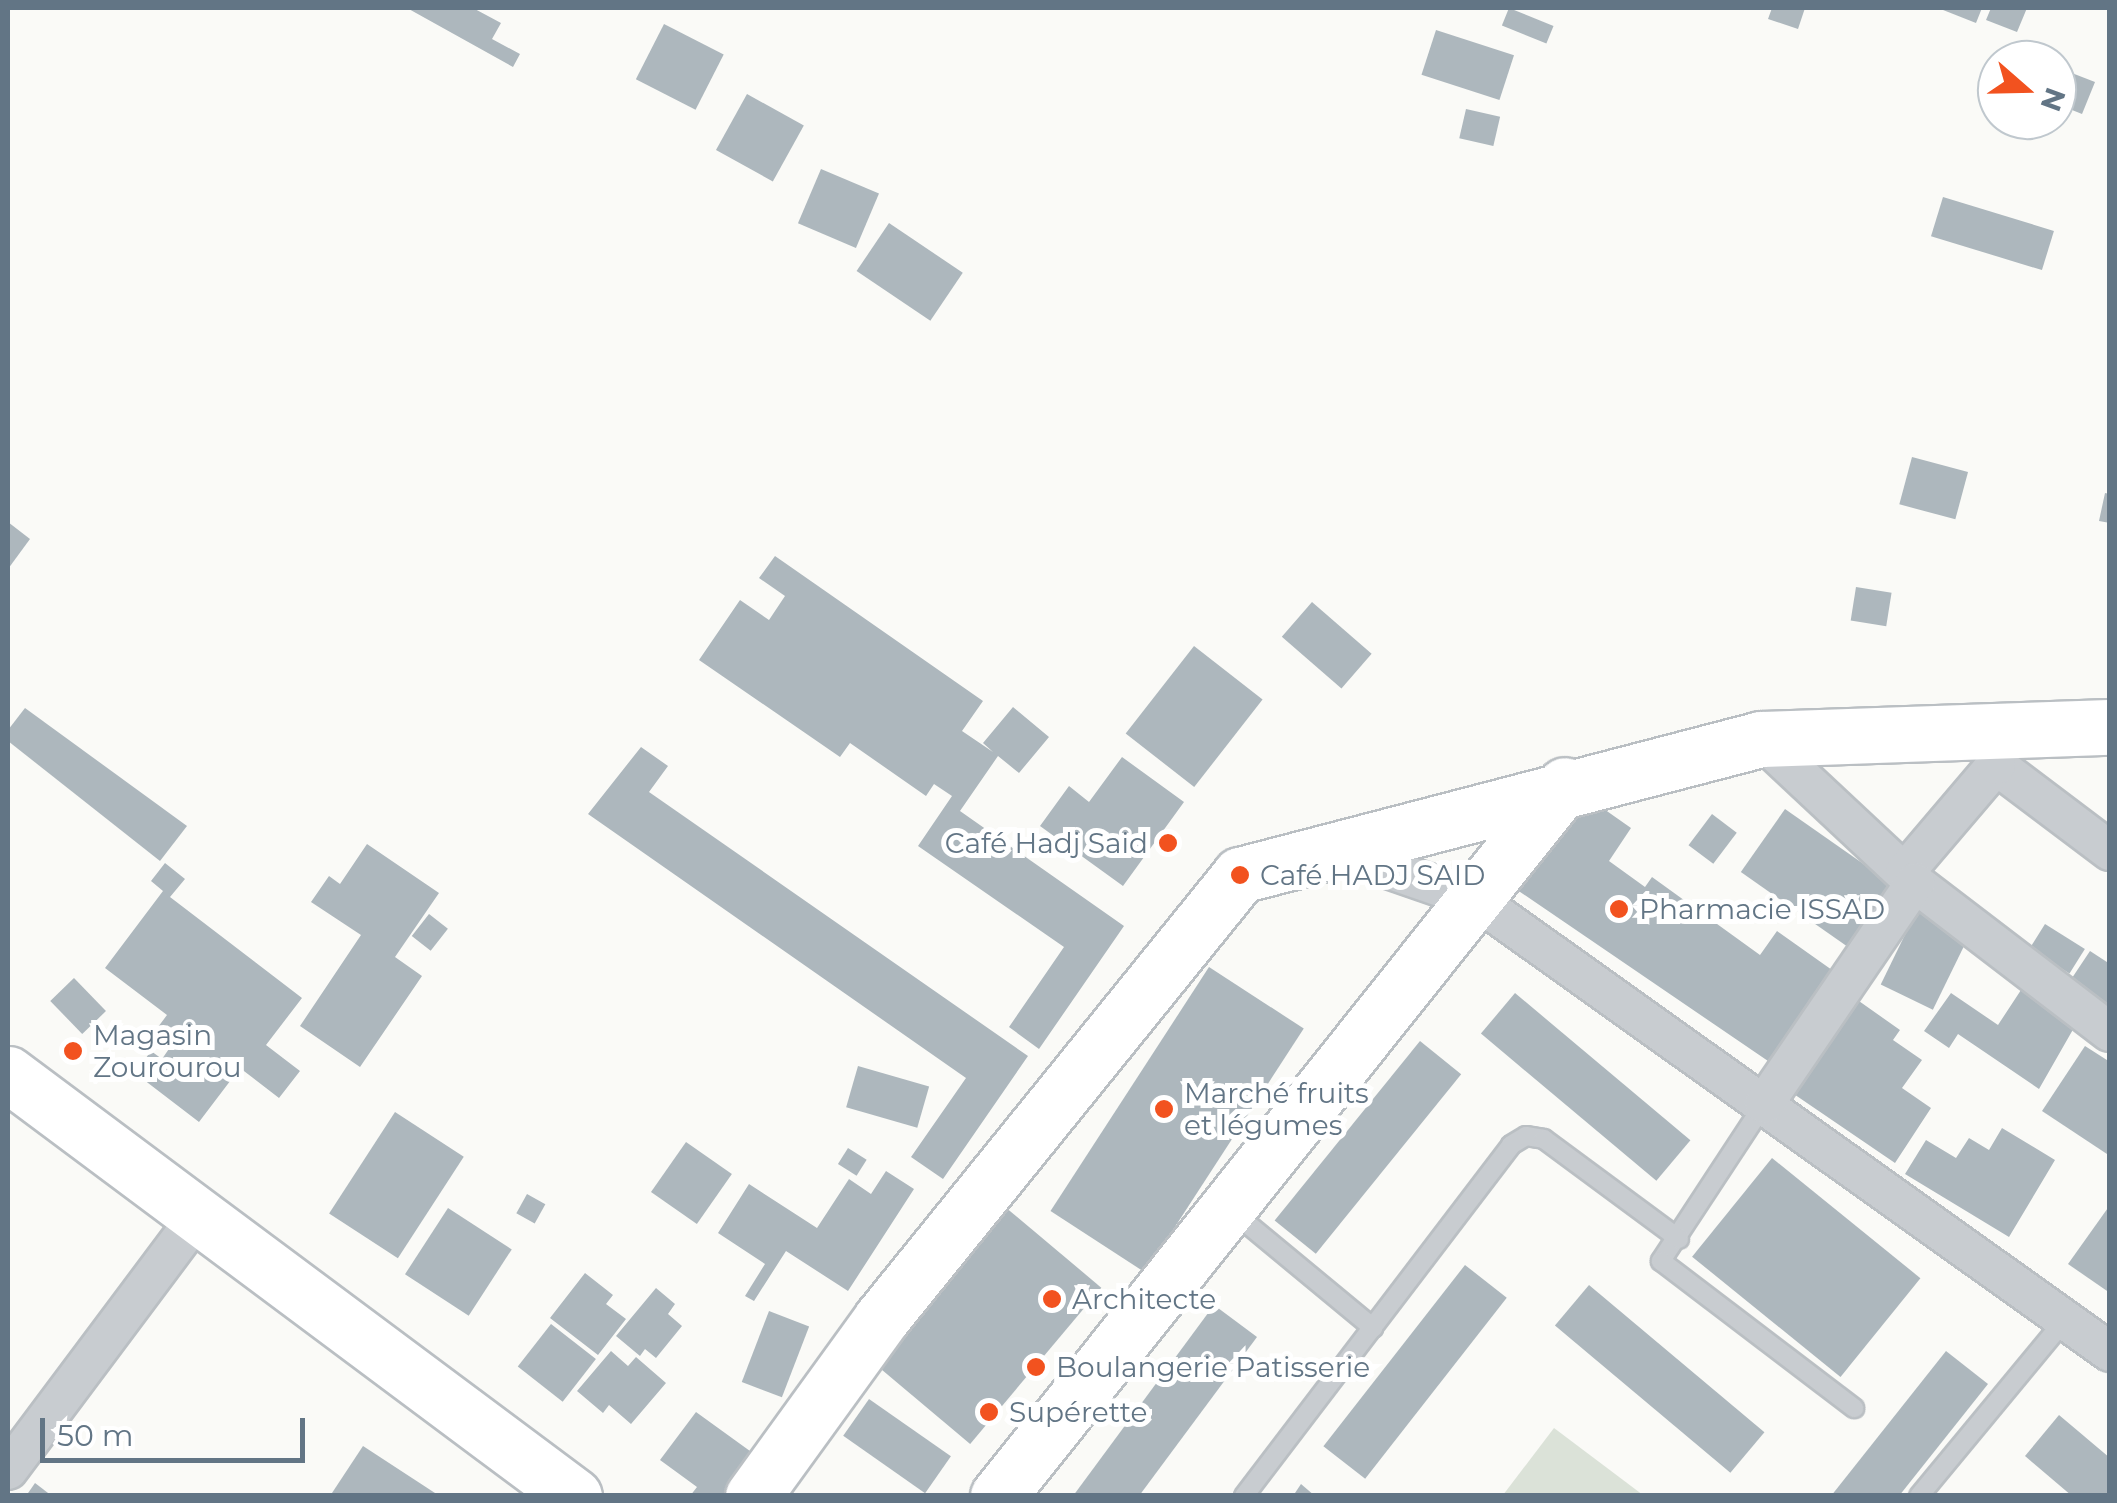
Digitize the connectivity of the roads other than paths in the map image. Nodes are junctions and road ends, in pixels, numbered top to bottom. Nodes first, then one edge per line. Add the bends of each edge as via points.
1 (2110, 726) edge
2 (1760, 739) junction
3 (1995, 748) junction
4 (1565, 786) junction
5 (1332, 850) junction
6 (2110, 851) edge
7 (1910, 878) junction
8 (1475, 899) junction
9 (2110, 1032) edge
10 (8, 1074) edge
11 (1764, 1104) junction
12 (1229, 1209) junction
13 (198, 1216) junction
14 (1679, 1238) junction
15 (2064, 1320) junction
16 (1373, 1328) junction
17 (2108, 1349) edge
18 (1854, 1408) dead end
19 (8, 1470) edge
20 (574, 1496) edge
21 (752, 1496) edge
22 (998, 1496) edge
23 (1244, 1496) edge
24 (1919, 1496) edge

1 - 3 main road
2 - 3 main road
2 - 4 main road
2 - 7 street
3 - 6 street
3 - 7 street
4 - 5 main road
4 - 8 main road
5 - 8 street
5 - 21 main road via 1240,875 881,1319
7 - 9 street
7 - 11 street
8 - 11 street
8 - 12 main road
10 - 13 main road
11 - 14 lane
11 - 15 street
12 - 16 lane
12 - 22 main road
13 - 19 street
13 - 20 main road
14 - 16 lane via 1544,1138 1526,1136 1511,1145
14 - 18 lane via 1661,1261
15 - 17 street
15 - 24 lane
16 - 23 lane

